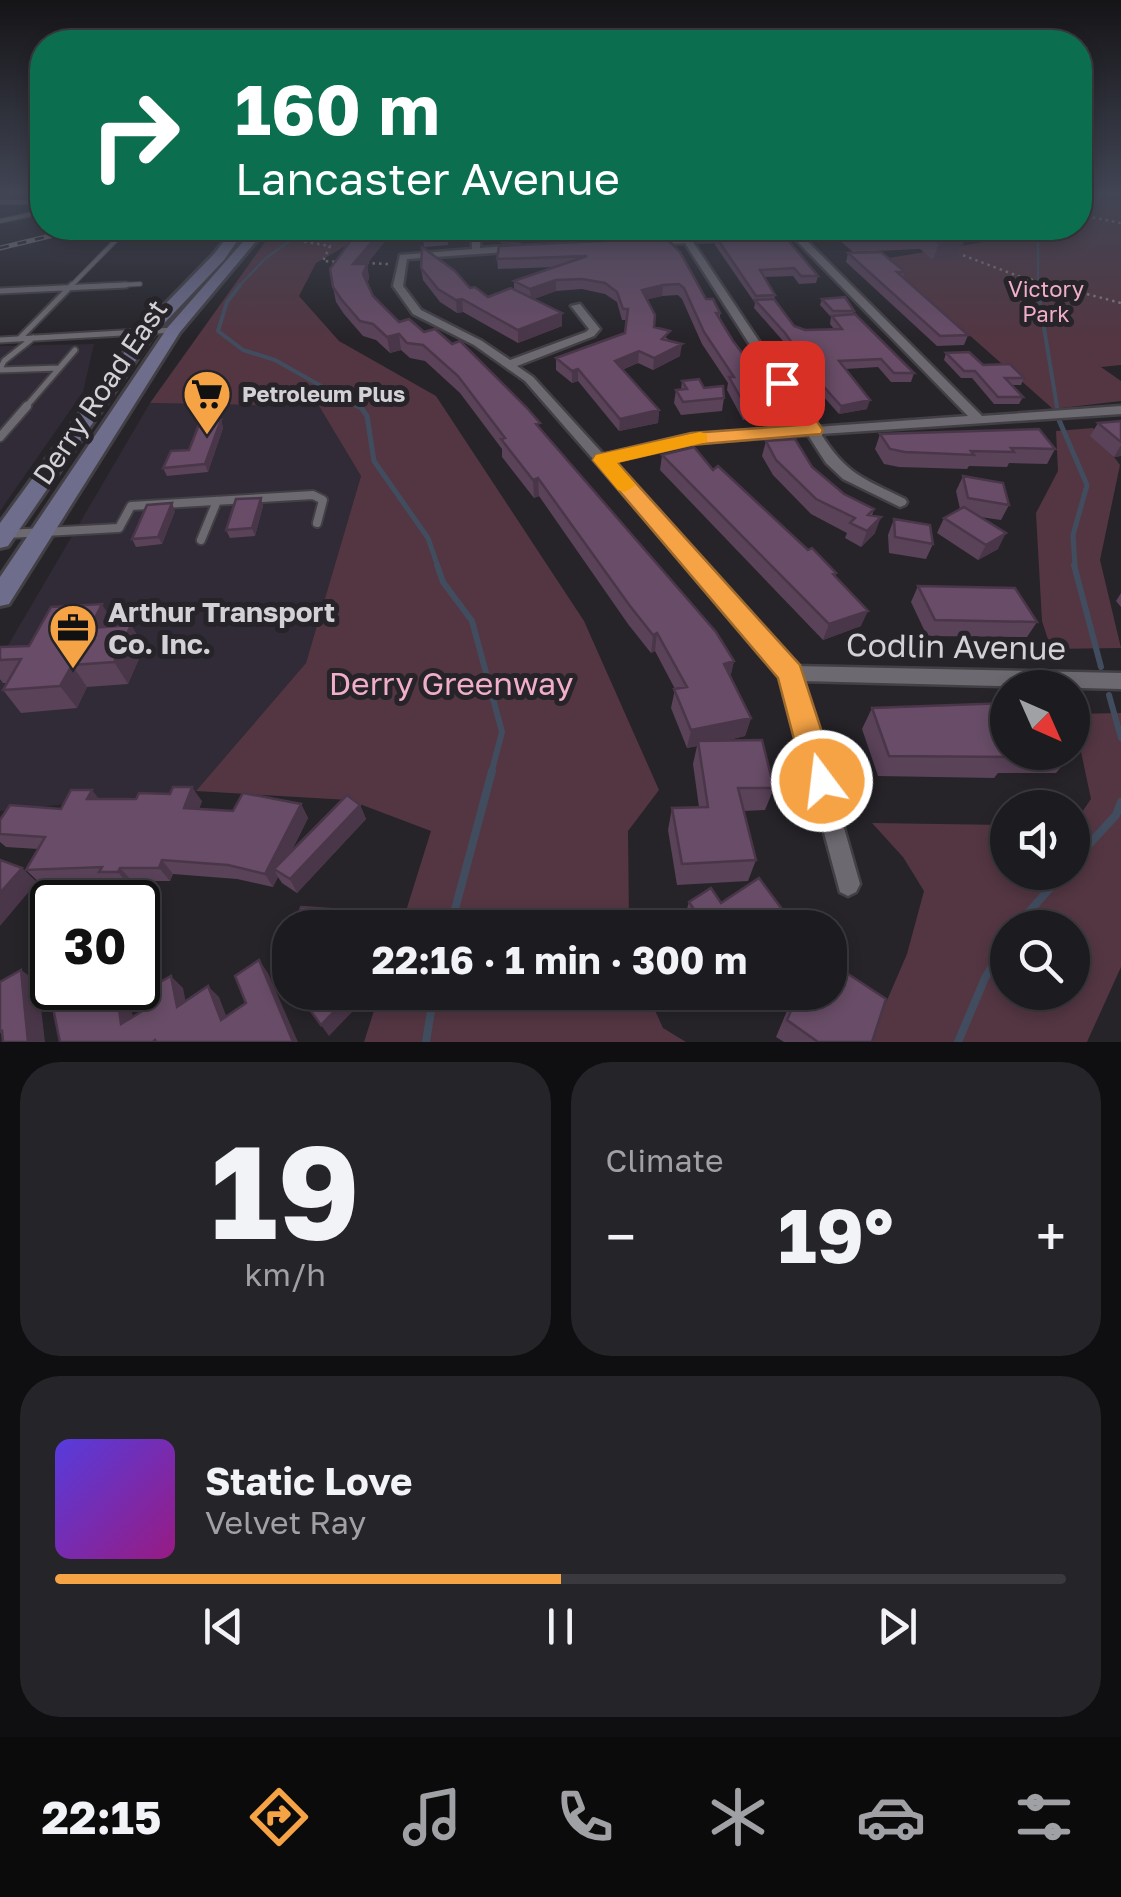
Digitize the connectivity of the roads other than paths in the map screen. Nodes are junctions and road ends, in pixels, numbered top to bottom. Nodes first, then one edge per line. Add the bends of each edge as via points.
1 (114, 242) edge
2 (230, 242) edge
3 (249, 242) edge
4 (476, 242) edge
5 (656, 242) edge
6 (688, 242) edge
7 (802, 242) edge
8 (629, 243) edge
9 (534, 247) edge
10 (476, 250) junction
11 (140, 284) dead end
12 (67, 288) junction
13 (0, 291) edge
14 (576, 306) dead end
15 (174, 330) junction
16 (148, 331) junction
17 (18, 338) junction
18 (33, 338) junction
19 (0, 340) edge
20 (75, 350) dead end
21 (512, 364) junction
22 (2, 368) edge
23 (59, 368) junction
24 (1121, 410) edge
25 (976, 418) junction
26 (814, 430) junction
27 (0, 437) edge
28 (603, 460) junction
29 (217, 500) junction
30 (900, 502) dead end
31 (317, 522) dead end
32 (42, 532) junction
33 (2, 537) edge
34 (202, 540) dead end
35 (0, 597) edge
36 (790, 674) junction
37 (1121, 681) edge
38 (848, 884) dead end

1 - 12 lane
2 - 16 main road, Derry Road East
3 - 15 main road, Derry Road East
4 - 10 street
5 - 8 street
6 - 26 street
7 - 25 street
9 - 10 street
10 - 21 street via 403,257 398,286 417,312
11 - 12 lane
12 - 13 lane
12 - 17 lane
14 - 21 street via 595,330
15 - 16 lane
15 - 32 main road, Derry Road East
16 - 18 lane
16 - 33 main road, Derry Road East
17 - 18 lane
17 - 19 lane
18 - 22 lane
20 - 23 lane
21 - 28 street
22 - 23 lane
23 - 27 lane
24 - 25 street
25 - 26 street
26 - 28 street via 691,439
26 - 30 street via 848,476
28 - 36 street
29 - 31 lane via 321,496
29 - 32 lane via 131,506 119,528
29 - 34 lane
32 - 33 lane
32 - 35 main road, Derry Road East
36 - 37 street, Codlin Avenue
36 - 38 street

